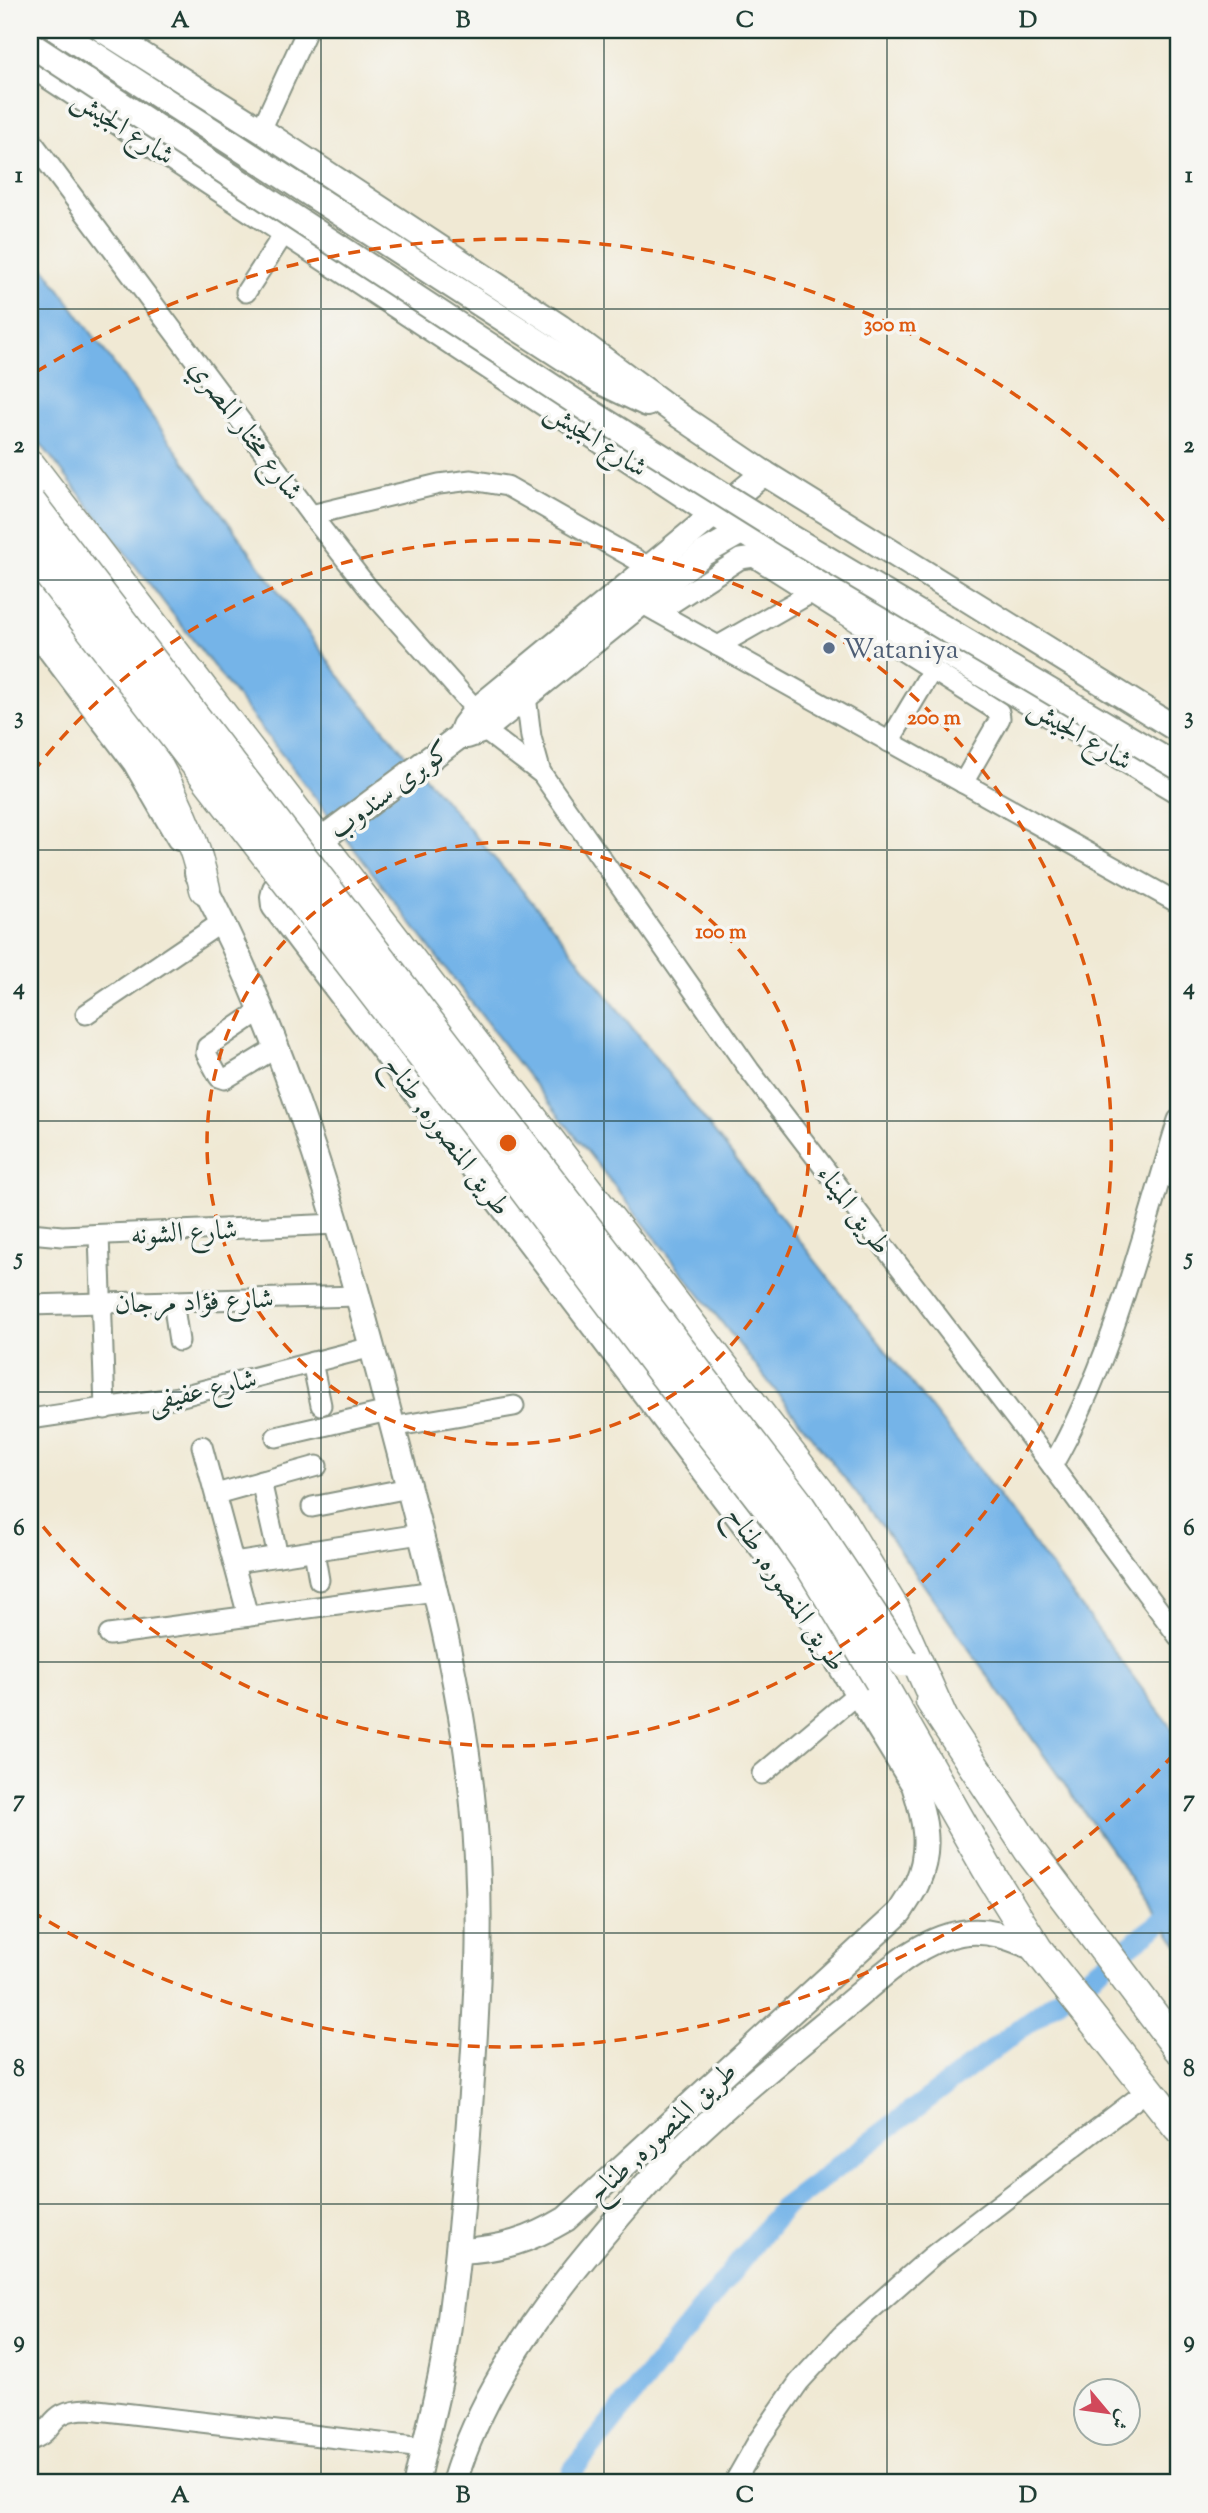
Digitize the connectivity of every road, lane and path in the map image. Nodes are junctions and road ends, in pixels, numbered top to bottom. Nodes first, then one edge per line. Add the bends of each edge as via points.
1 (57, 30) edge
2 (103, 30) edge
3 (307, 30) edge
4 (30, 44) edge
5 (30, 64) edge
6 (261, 130) junction
7 (30, 139) edge
8 (285, 232) junction
9 (246, 292) dead end
10 (680, 416) junction
11 (30, 465) edge
12 (764, 473) junction
13 (30, 502) edge
14 (712, 514) junction
15 (311, 515) junction
16 (30, 526) edge
17 (741, 532) junction
18 (30, 550) edge
19 (660, 569) junction
20 (30, 589) edge
21 (811, 593) junction
22 (651, 608) junction
23 (43, 623) edge
24 (718, 646) junction
25 (932, 670) junction
26 (526, 696) junction
27 (473, 726) junction
28 (1178, 730) edge
29 (889, 742) junction
30 (1178, 767) edge
31 (541, 775) junction
32 (963, 783) junction
33 (1178, 791) edge
34 (326, 835) junction
35 (205, 889) joint
36 (1178, 903) edge
37 (222, 922) junction
38 (261, 1010) junction
39 (86, 1014) dead end
40 (276, 1048) junction
41 (1178, 1120) edge
42 (338, 1224) junction
43 (30, 1233) edge
44 (99, 1235) junction
45 (358, 1296) junction
46 (173, 1301) junction
47 (102, 1303) junction
48 (30, 1305) edge
49 (179, 1341) dead end
50 (372, 1347) junction
51 (312, 1363) junction
52 (321, 1405) dead end
53 (514, 1406) dead end
54 (105, 1409) junction
55 (30, 1419) edge
56 (390, 1419) junction
57 (276, 1437) dead end
58 (202, 1446) dead end
59 (317, 1466) dead end
60 (1052, 1466) junction
61 (261, 1481) junction
62 (409, 1488) junction
63 (216, 1494) junction
64 (312, 1507) dead end
65 (421, 1534) junction
66 (314, 1550) junction
67 (278, 1556) junction
68 (234, 1563) junction
69 (319, 1580) dead end
70 (435, 1591) junction
71 (248, 1616) junction
72 (109, 1636) dead end
73 (1178, 1636) edge
74 (869, 1687) junction
75 (942, 1717) junction
76 (762, 1774) dead end
77 (1040, 1952) junction
78 (1178, 2048) edge
79 (1148, 2090) junction
80 (680, 2113) junction
81 (1178, 2127) edge
82 (698, 2131) junction
83 (459, 2251) junction
84 (30, 2440) edge
85 (423, 2448) junction
86 (416, 2483) edge
87 (454, 2483) edge
88 (734, 2483) edge

1 - 10 main road via 600,381
2 - 6 main road, شارع الجيش
3 - 6 street
4 - 30 main road, bridge via 627,435
5 - 8 main road, شارع الجيش
6 - 10 main road, شارع الجيش via 560,327
7 - 15 street, شارع مختار المصري
8 - 9 street
8 - 14 main road, شارع الجيش
10 - 12 main road, شارع الجيش
11 - 34 highway
12 - 14 main road
12 - 28 main road, شارع الجيش
13 - 75 highway, bridge via 797,1502
14 - 17 main road, شارع الجيش
14 - 19 main road
15 - 19 street via 471,480 507,486
15 - 27 street, شارع مختار المصري
16 - 34 main road via 273,833 291,842
17 - 19 main road via 704,553
17 - 33 main road, شارع الجيش
18 - 74 highway, bridge via 783,1527 813,1570
19 - 22 main road
19 - 27 main road
20 - 23 highway
21 - 22 street via 747,557
21 - 24 street
21 - 25 street
22 - 24 street
22 - 26 main road
23 - 35 highway via 149,750 190,833
24 - 29 street
25 - 29 street
25 - 32 street via 999,712 998,724
26 - 27 main road
26 - 31 street, طريق الميناء
27 - 31 street, طريق الميناء
27 - 34 main road, كوبرى سندوب
29 - 32 street
31 - 60 street, طريق الميناء via 750,1070
32 - 36 street
34 - 74 main road, طريق المنصوره, طناح via 275,889 278,913
34 - 75 highway via 838,1516 894,1609
35 - 37 main road
37 - 38 main road
37 - 39 street
38 - 40 main road
38 - 40 street via 207,1047 206,1053 219,1077 225,1079
40 - 42 main road
41 - 60 street via 1105,1353
42 - 44 street, شارع الشونه
42 - 45 main road
43 - 44 street, شارع الشونه
44 - 47 street
45 - 46 street, شارع فؤاد مرجان
45 - 50 main road
46 - 47 street, شارع فؤاد مرجان
46 - 49 street
47 - 48 street, شارع فؤاد مرجان
47 - 54 street
50 - 51 street, شارع عفيفى
50 - 56 main road
51 - 52 street
51 - 54 street, شارع عفيفى via 178,1397
53 - 56 street
54 - 55 street, شارع عفيفى
56 - 57 street
56 - 62 main road
58 - 63 street
59 - 61 street
60 - 73 street, طريق الميناء
61 - 63 street
61 - 67 street
62 - 64 street
62 - 65 main road
63 - 68 street
65 - 66 street
65 - 70 main road
66 - 67 street
66 - 69 street
67 - 68 street
68 - 71 street
70 - 71 street
70 - 83 main road via 464,1737 478,1873 478,2010
71 - 72 street
74 - 76 street
74 - 77 highway
74 - 80 main road, طريق المنصوره, طناح via 925,1817 926,1851 918,1883 900,1912
75 - 78 highway via 1029,1850
77 - 79 highway
77 - 82 main road via 987,1931 937,1940 888,1972
79 - 81 highway
79 - 88 street via 932,2256 841,2336 799,2382
80 - 82 main road
80 - 83 main road, طريق المنصوره, طناح via 566,2219 542,2234 488,2250
82 - 87 main road via 605,2232 510,2358 483,2407
83 - 85 main road via 444,2358
84 - 85 street via 40,2436 60,2413 89,2409
85 - 86 main road

